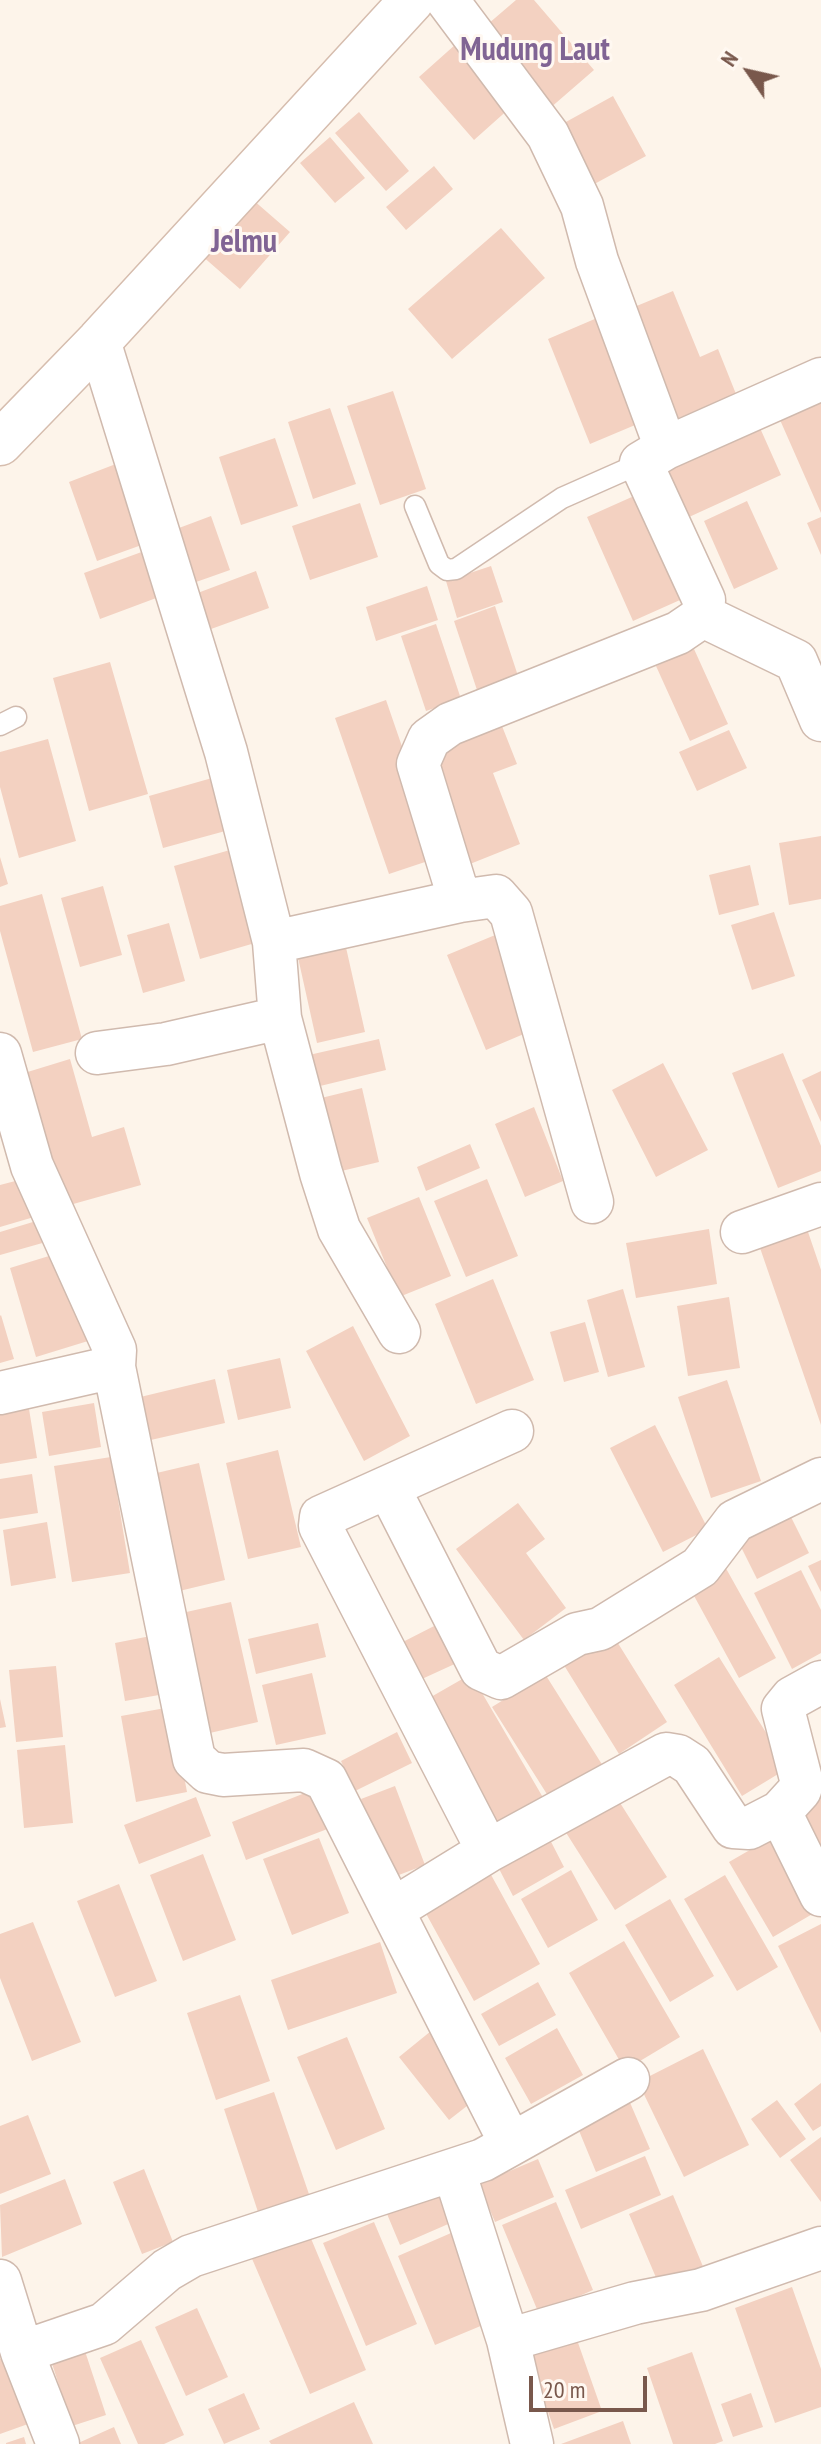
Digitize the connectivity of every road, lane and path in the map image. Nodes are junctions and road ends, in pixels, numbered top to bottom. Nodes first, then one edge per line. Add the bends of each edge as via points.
1 (412, 0) edge
2 (447, 0) edge
3 (99, 341) junction
4 (821, 379) edge
5 (0, 443) edge
6 (653, 455) junction
7 (415, 506) dead end
8 (703, 616) junction
9 (821, 720) edge
10 (460, 901) junction
11 (274, 942) junction
12 (280, 1018) junction
13 (97, 1053) dead end
14 (0, 1054) edge
15 (592, 1202) dead end
16 (821, 1204) edge
17 (742, 1232) dead end
18 (399, 1332) dead end
19 (114, 1367) junction
20 (0, 1393) edge
21 (512, 1431) dead end
22 (821, 1479) edge
23 (388, 1487) junction
24 (821, 1682) edge
25 (780, 1812) junction
26 (488, 1851) junction
27 (821, 1895) edge
28 (392, 1910) junction
29 (628, 2079) dead end
30 (511, 2144) junction
31 (454, 2171) junction
32 (821, 2248) edge
33 (0, 2281) edge
34 (508, 2340) junction
35 (22, 2352) junction
36 (58, 2444) edge
37 (532, 2444) edge

1 - 3 main road
2 - 6 street via 548,135 582,206
3 - 5 main road
3 - 11 street via 226,752
4 - 6 street
6 - 7 lane via 562,498 456,569 439,564
6 - 8 street via 704,600
8 - 9 street via 796,661
8 - 10 street via 678,633 450,724 429,739 418,764
10 - 11 street
10 - 15 street via 496,896 511,913
11 - 12 street
12 - 13 street via 166,1044
12 - 18 street via 339,1229
14 - 19 street via 32,1166 115,1350
16 - 17 street
19 - 20 street
19 - 28 street via 194,1759 208,1772 223,1775 304,1770 326,1780
21 - 23 street
22 - 23 street via 735,1521 700,1567 600,1629 577,1634 501,1678 481,1669
23 - 26 street via 321,1517 320,1526
24 - 25 street via 783,1709 802,1783
25 - 26 street via 749,1828 733,1827 692,1765 666,1754
25 - 27 street
26 - 28 street
28 - 30 street
29 - 30 street
30 - 31 street
31 - 34 street
31 - 35 street via 191,2256 104,2324
32 - 34 street via 701,2290
33 - 35 street
34 - 37 street
35 - 36 street

